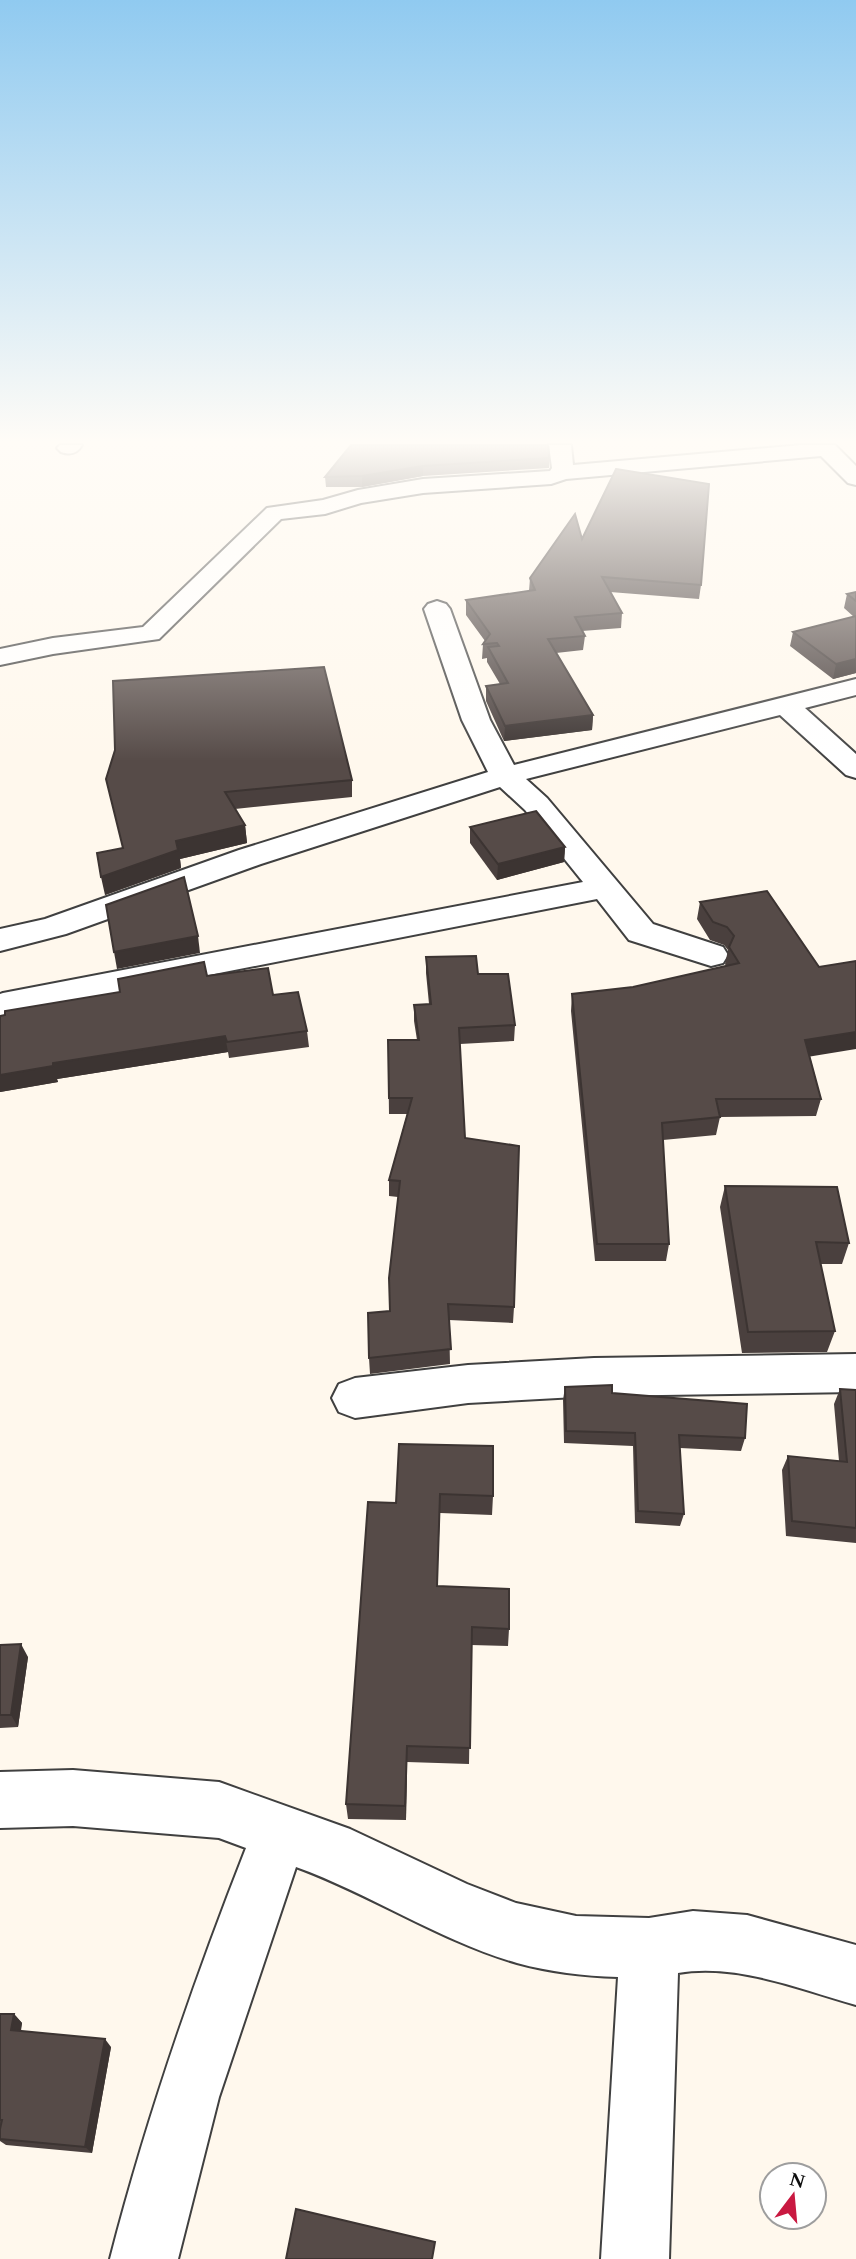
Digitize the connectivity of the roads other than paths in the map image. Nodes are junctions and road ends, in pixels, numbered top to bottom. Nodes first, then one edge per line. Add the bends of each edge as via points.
1 (238, 550) edge
2 (438, 609) dead end
3 (0, 657) edge
4 (856, 687) edge
5 (784, 704) junction
6 (856, 769) edge
7 (505, 776) junction
8 (604, 888) junction
9 (0, 940) edge
10 (711, 955) dead end
11 (3, 1005) dead end
12 (856, 1373) edge
13 (355, 1398) dead end
14 (0, 1800) edge
15 (281, 1832) junction
16 (649, 1948) junction
17 (856, 1975) edge
18 (144, 2259) edge
19 (635, 2259) edge

1 - 3 street via 150,634
2 - 7 street via 476,720
4 - 5 street
5 - 6 street
5 - 7 street
7 - 8 street via 536,804
7 - 9 street via 250,857 54,927
8 - 10 street via 641,932
8 - 11 street
12 - 13 street via 594,1377 468,1384
14 - 15 street via 73,1798 219,1810
15 - 16 street via 516,1933 576,1946
15 - 18 street via 227,1972
16 - 17 street via 693,1941 747,1945
16 - 19 street

